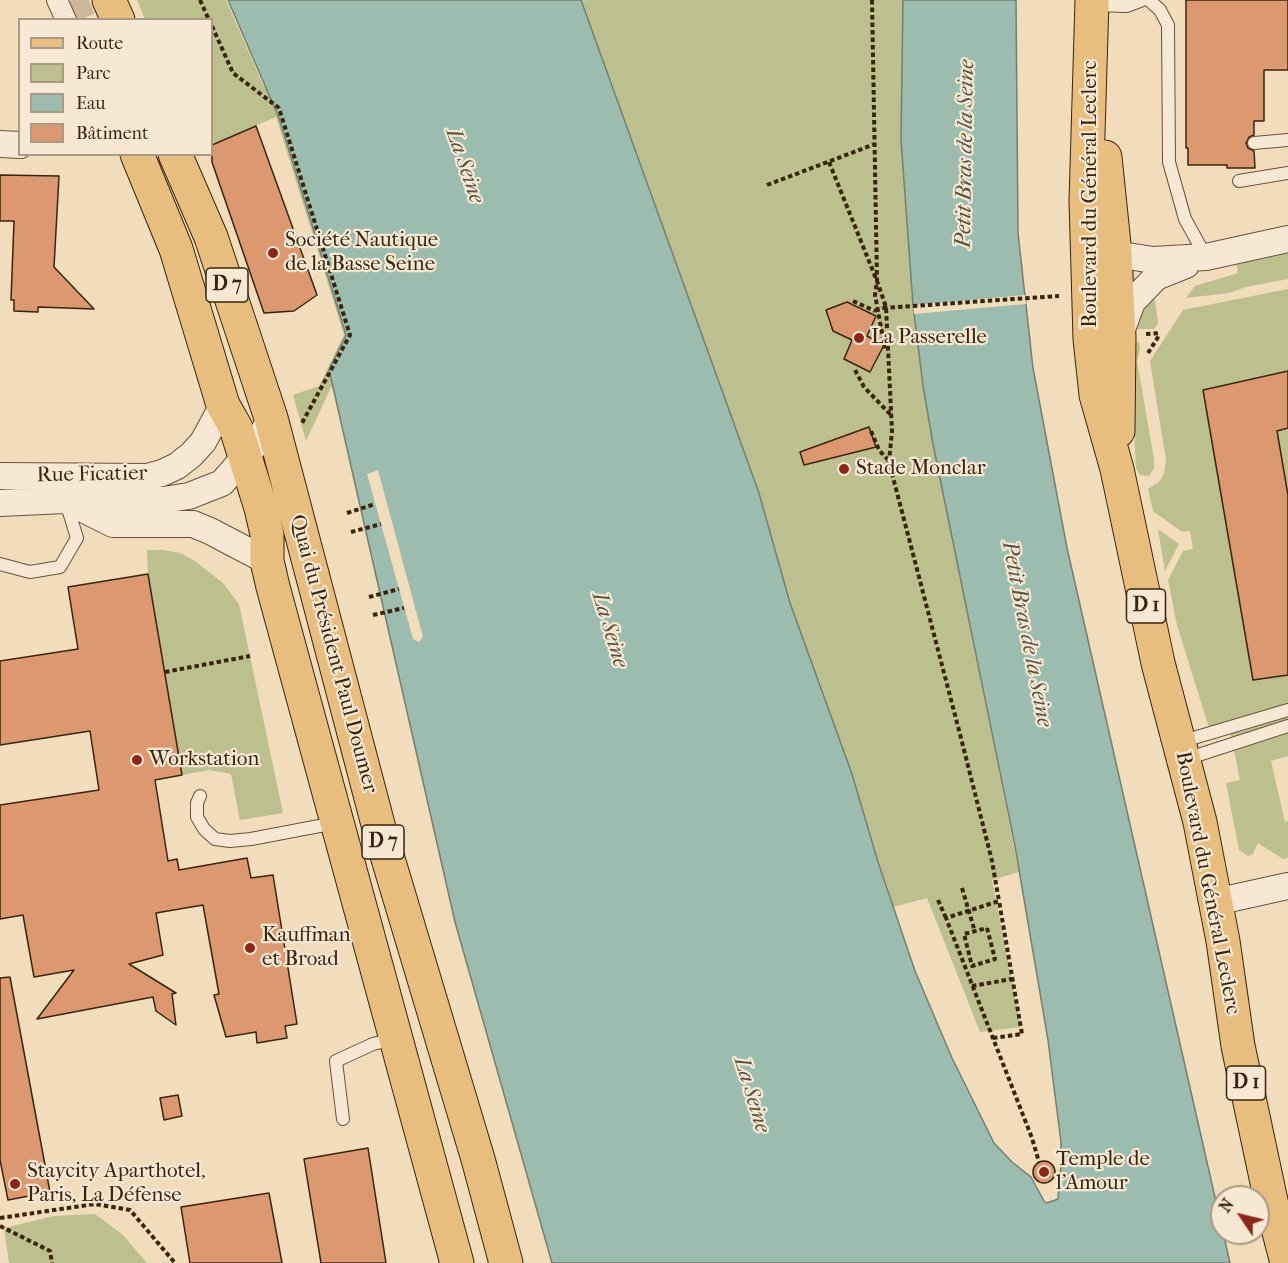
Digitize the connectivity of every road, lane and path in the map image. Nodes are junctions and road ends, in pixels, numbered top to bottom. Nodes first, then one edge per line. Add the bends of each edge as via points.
1 (57, 0) edge
2 (95, 0) edge
3 (109, 0) edge
4 (200, 0) edge
5 (872, 0) edge
6 (1143, 0) edge
7 (1149, 0) edge
8 (1092, 10) edge
9 (65, 18) edge
10 (103, 18) edge
11 (116, 18) edge
12 (208, 18) edge
13 (213, 28) edge
14 (1288, 140) edge
15 (1254, 143) dead end
16 (0, 144) edge
17 (875, 144) junction
18 (18, 145) edge
19 (138, 156) edge
20 (176, 156) edge
21 (829, 162) junction
22 (1288, 173) edge
23 (1239, 181) dead end
24 (767, 184) dead end
25 (1088, 220) junction
26 (1288, 239) edge
27 (1206, 257) junction
28 (1116, 264) junction
29 (1156, 277) junction
30 (877, 280) junction
31 (1059, 296) dead end
32 (853, 301) dead end
33 (886, 307) junction
34 (1160, 333) dead end
35 (1119, 337) junction
36 (1142, 362) dead end
37 (855, 370) dead end
38 (889, 387) junction
39 (223, 405) junction
40 (891, 415) junction
41 (284, 425) junction
42 (871, 431) dead end
43 (245, 459) junction
44 (889, 462) junction
45 (1117, 469) junction
46 (0, 476) edge
47 (66, 500) junction
48 (0, 503) edge
49 (375, 504) dead end
50 (347, 513) dead end
51 (381, 524) dead end
52 (351, 532) dead end
53 (267, 561) junction
54 (0, 564) edge
55 (399, 589) dead end
56 (369, 597) dead end
57 (404, 608) dead end
58 (373, 615) dead end
59 (250, 656) dead end
60 (165, 672) dead end
61 (1288, 710) edge
62 (1288, 726) edge
63 (1182, 751) junction
64 (200, 796) dead end
65 (336, 823) junction
66 (1288, 886) edge
67 (962, 888) dead end
68 (938, 900) dead end
69 (999, 901) junction
70 (1215, 902) junction
71 (968, 911) junction
72 (946, 918) junction
73 (975, 932) junction
74 (1012, 979) junction
75 (972, 986) junction
76 (993, 1038) junction
77 (396, 1039) junction
78 (343, 1119) dead end
79 (1039, 1162) dead end
80 (0, 1218) edge
81 (0, 1226) edge
82 (52, 1263) edge
83 (175, 1263) edge
84 (457, 1263) edge
85 (506, 1263) edge
86 (1287, 1263) edge

1 - 9 street
2 - 10 street
3 - 11 main road
4 - 12 path
5 - 17 path
6 - 8 lane
7 - 27 lane via 1168,25 1169,162 1185,219
8 - 25 main road, Boulevard du Général Leclerc / D 1
8 - 28 main road, Boulevard du Général Leclerc / D 1
13 - 41 path via 233,73 279,108 350,335 318,398
14 - 15 lane
16 - 18 street
17 - 21 path
17 - 30 path
19 - 39 main road, Quai du Président Paul Doumer / D 7 via 176,249
20 - 41 main road, Quai du Président Paul Doumer / D 7
21 - 24 path
21 - 30 path
22 - 23 lane
25 - 28 street via 1101,259
25 - 45 main road, Boulevard du Général Leclerc / D 1 via 1090,339 1096,395
26 - 27 street
27 - 28 street
27 - 29 street
28 - 29 street
28 - 35 main road, Boulevard du Général Leclerc / D 1
29 - 35 street via 1132,302
30 - 33 path
30 - 38 path via 875,295
31 - 33 path
32 - 33 path, bridge via 875,311
33 - 38 path
34 - 36 path
35 - 45 main road, Boulevard du Général Leclerc / D 1
37 - 40 path via 864,387
38 - 40 path
39 - 43 main road, Quai du Président Paul Doumer / D 7 via 236,428
39 - 46 street, Rue Ficatier via 203,442 177,466 162,473 147,477
40 - 44 path
41 - 43 street, Rue Ficatier via 258,442
41 - 85 main road, Quai du Président Paul Doumer / D 7 via 380,832
42 - 44 path
43 - 47 street, Rue Ficatier via 222,483 189,496 163,500
43 - 53 main road, Quai du Président Paul Doumer / D 7 via 267,534
44 - 69 path
45 - 63 main road, Boulevard du Général Leclerc / D 1 via 1158,663
47 - 48 street, Rue Ficatier
47 - 53 street, Rue Ficatier via 113,524 193,524
47 - 54 lane via 77,538 60,567 30,572
49 - 50 path
51 - 52 path
53 - 65 main road, Quai du Président Paul Doumer / D 7
55 - 56 path
57 - 58 path
59 - 60 path
61 - 63 lane
62 - 63 lane via 1211,753
63 - 70 main road, Boulevard du Général Leclerc / D 1
64 - 65 lane via 197,817 215,839 251,839
65 - 77 main road, Quai du Président Paul Doumer / D 7
66 - 70 street
67 - 71 path
68 - 72 path
69 - 71 path
69 - 74 path
70 - 86 main road, Boulevard du Général Leclerc / D 1 via 1238,1046
71 - 72 path
71 - 73 path
72 - 75 path
73 - 73 path via 963,934 972,966 995,959 987,928
74 - 75 path
74 - 76 path via 1022,1034
75 - 76 path
76 - 79 path
77 - 78 lane via 373,1044 336,1061
77 - 84 main road, Quai du Président Paul Doumer / D 7
80 - 83 path via 96,1204 130,1210
81 - 82 path via 50,1251

